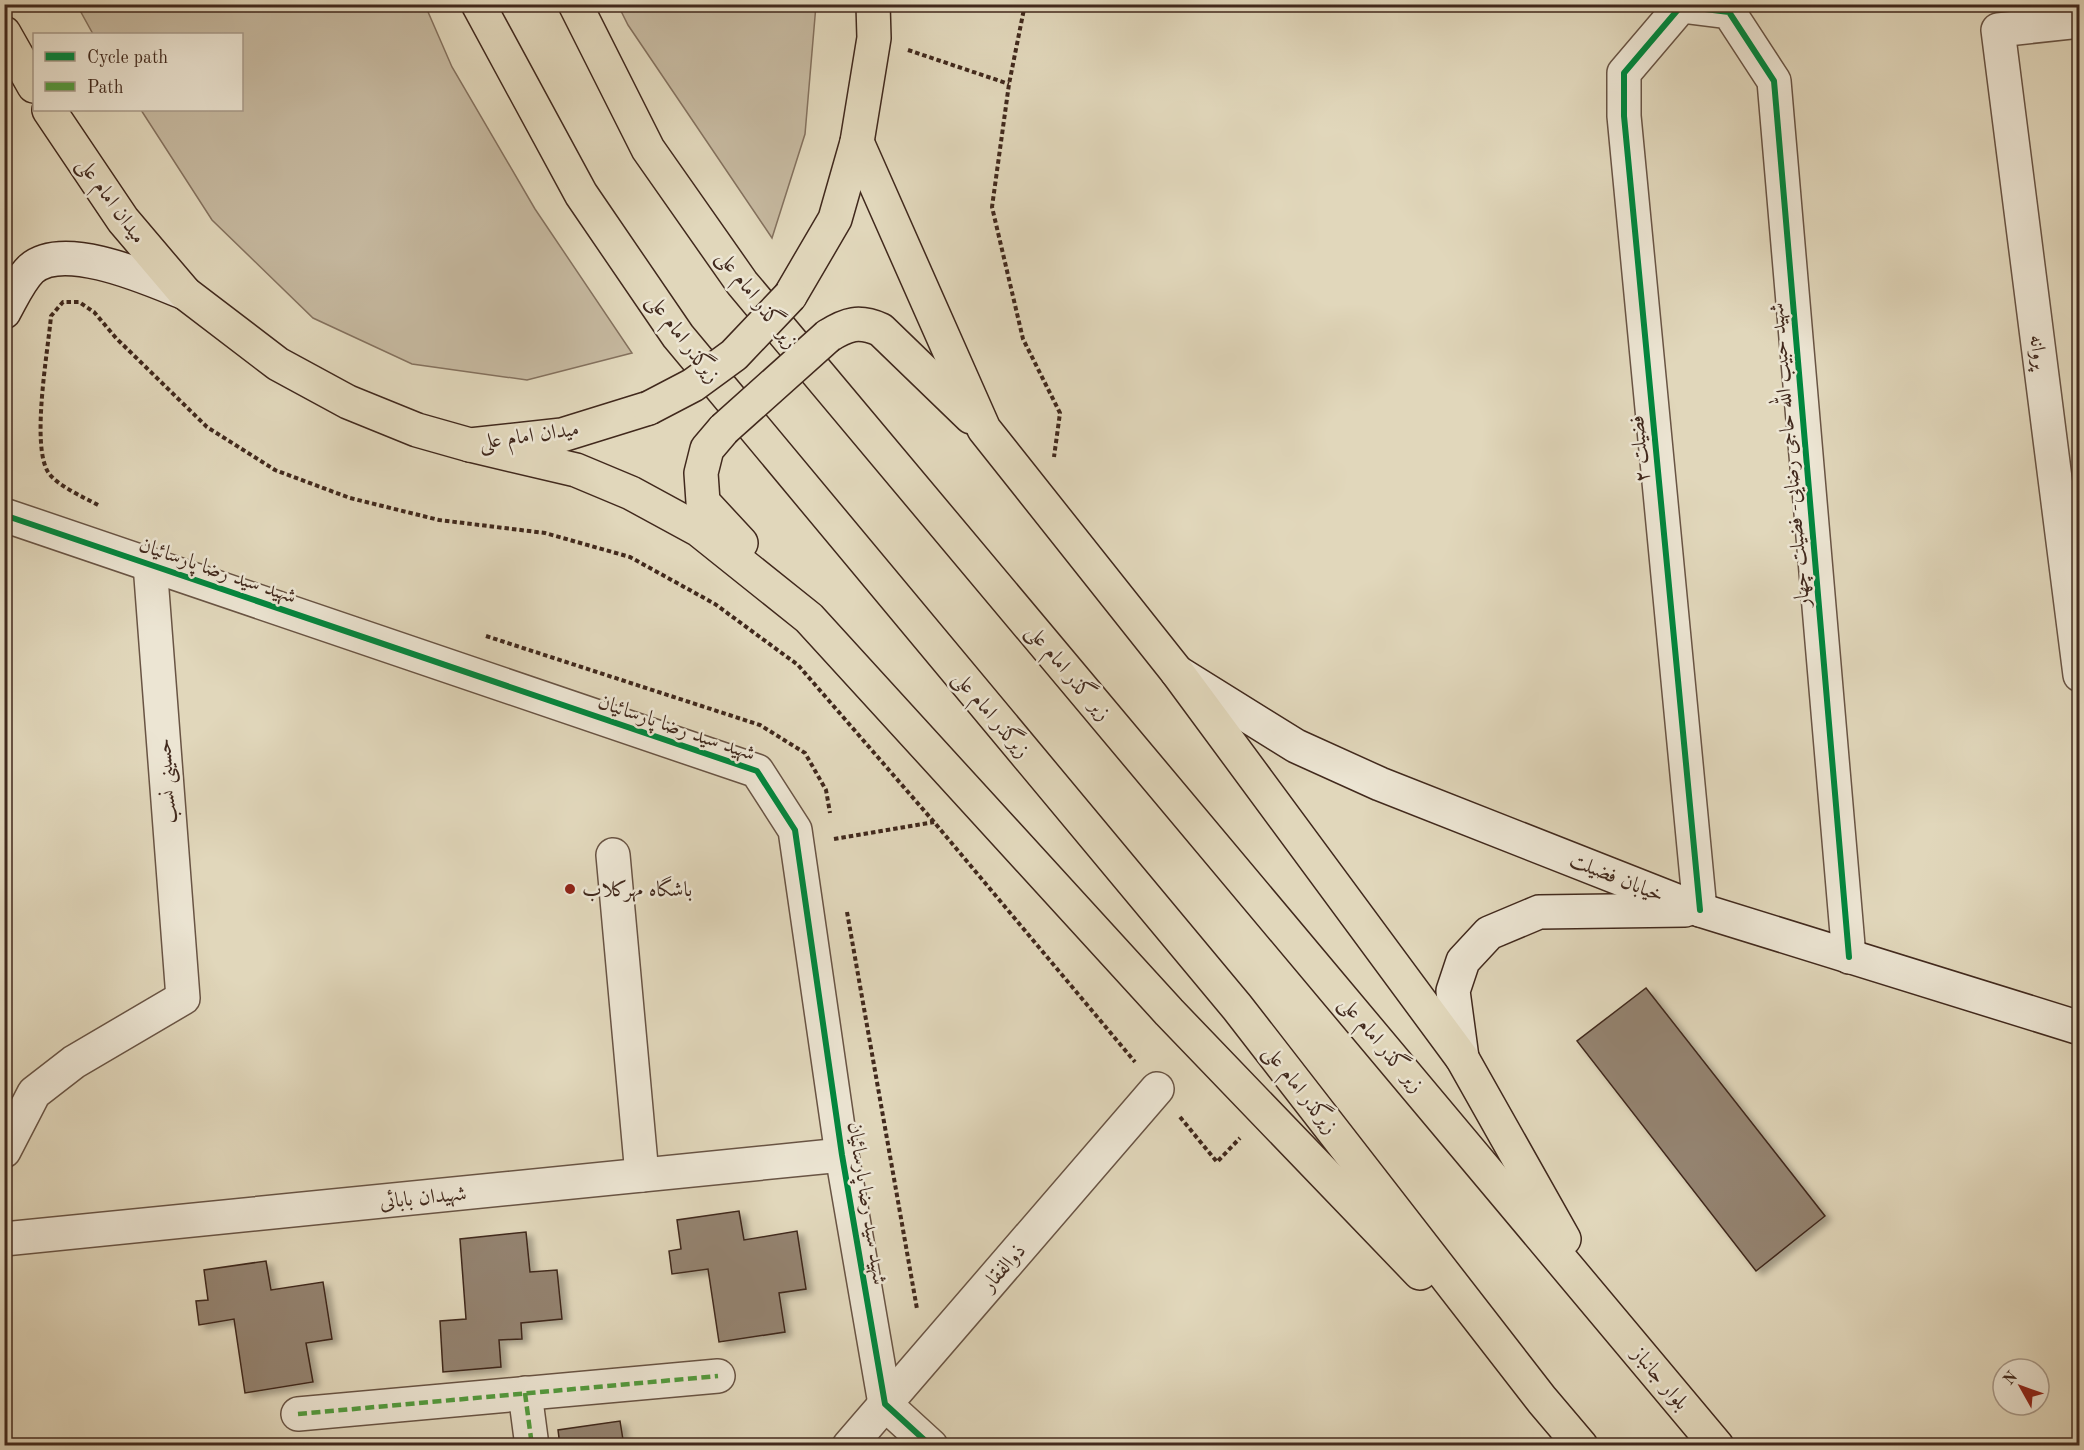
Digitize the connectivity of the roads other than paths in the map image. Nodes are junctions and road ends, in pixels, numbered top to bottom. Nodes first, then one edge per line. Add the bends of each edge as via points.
1 (478, 4) edge
2 (575, 4) edge
3 (873, 4) edge
4 (889, 4) edge
5 (1681, 6) edge
6 (2079, 21) edge
7 (4, 33) edge
8 (874, 38) junction
9 (33, 84) edge
10 (51, 111) edge
11 (857, 142) junction
12 (185, 292) junction
13 (4, 312) edge
14 (984, 429) junction
15 (470, 445) junction
16 (4, 515) edge
17 (150, 564) junction
18 (809, 618) junction
19 (1177, 672) junction
20 (2079, 675) edge
21 (613, 855) dead end
22 (1700, 910) junction
23 (1849, 957) junction
24 (2079, 1028) edge
25 (1462, 1058) junction
26 (1157, 1089) dead end
27 (4, 1151) edge
28 (842, 1155) junction
29 (642, 1175) junction
30 (4, 1239) edge
31 (1605, 1311) junction
32 (718, 1376) dead end
33 (525, 1394) junction
34 (1542, 1400) junction
35 (885, 1404) junction
36 (298, 1414) dead end
37 (532, 1446) edge
38 (849, 1446) edge
39 (931, 1446) edge
40 (1581, 1446) edge
41 (1717, 1446) edge

1 - 34 main road, زیرگذر امام علی via 581,194 678,336 1237,1007
2 - 31 main road, زیر گذر امام علی via 648,149 742,283
3 - 8 main road, میدان امام علی
4 - 8 main road
5 - 22 street, فضیلت ۲ via 1624,73 1624,116
5 - 23 street, شهید حبیب الله حاجی رضایی- فضیلت چهار via 1729,12 1774,81
6 - 20 street, پروانه via 1998,30
7 - 9 main road
8 - 11 main road, میدان امام علی
10 - 12 main road, میدان امام علی via 123,220
11 - 14 main road
11 - 15 main road, میدان امام علی, bridge via 835,219 790,296 734,356 693,385 649,408 562,435
12 - 13 street via 121,268 66,256 33,268
12 - 15 main road, میدان امام علی via 278,364 348,402 417,430
14 - 18 main road, bridge via 881,330 866,323 847,324 828,336 724,429 707,449 701,473 703,502
14 - 19 main road
15 - 18 main road via 576,470 631,493 699,530
16 - 17 street, شهید سید رضا پارسائیان
17 - 27 street, حسینی نسب via 183,998 74,1062 34,1093
17 - 28 street, شهید سید رضا پارسائیان via 757,771 795,830
18 - 34 main road via 1169,1012
19 - 22 street, خیابان فضیلت via 1296,746 1380,784
19 - 25 main road
21 - 29 street
22 - 23 street, خیابان فضیلت
22 - 25 street via 1539,912 1489,933 1463,961 1454,991
23 - 24 street, خیابان فضیلت
25 - 31 main road
26 - 35 street, ذوالفقار
28 - 29 street, شهیدان بابائی
28 - 35 street, شهید سید رضا پارسائیان
29 - 30 street, شهیدان بابائی
31 - 41 main road, بلوار جانباز
32 - 33 street
33 - 36 street
33 - 37 street
34 - 40 main road
35 - 38 street, ذوالفقار
35 - 39 street

